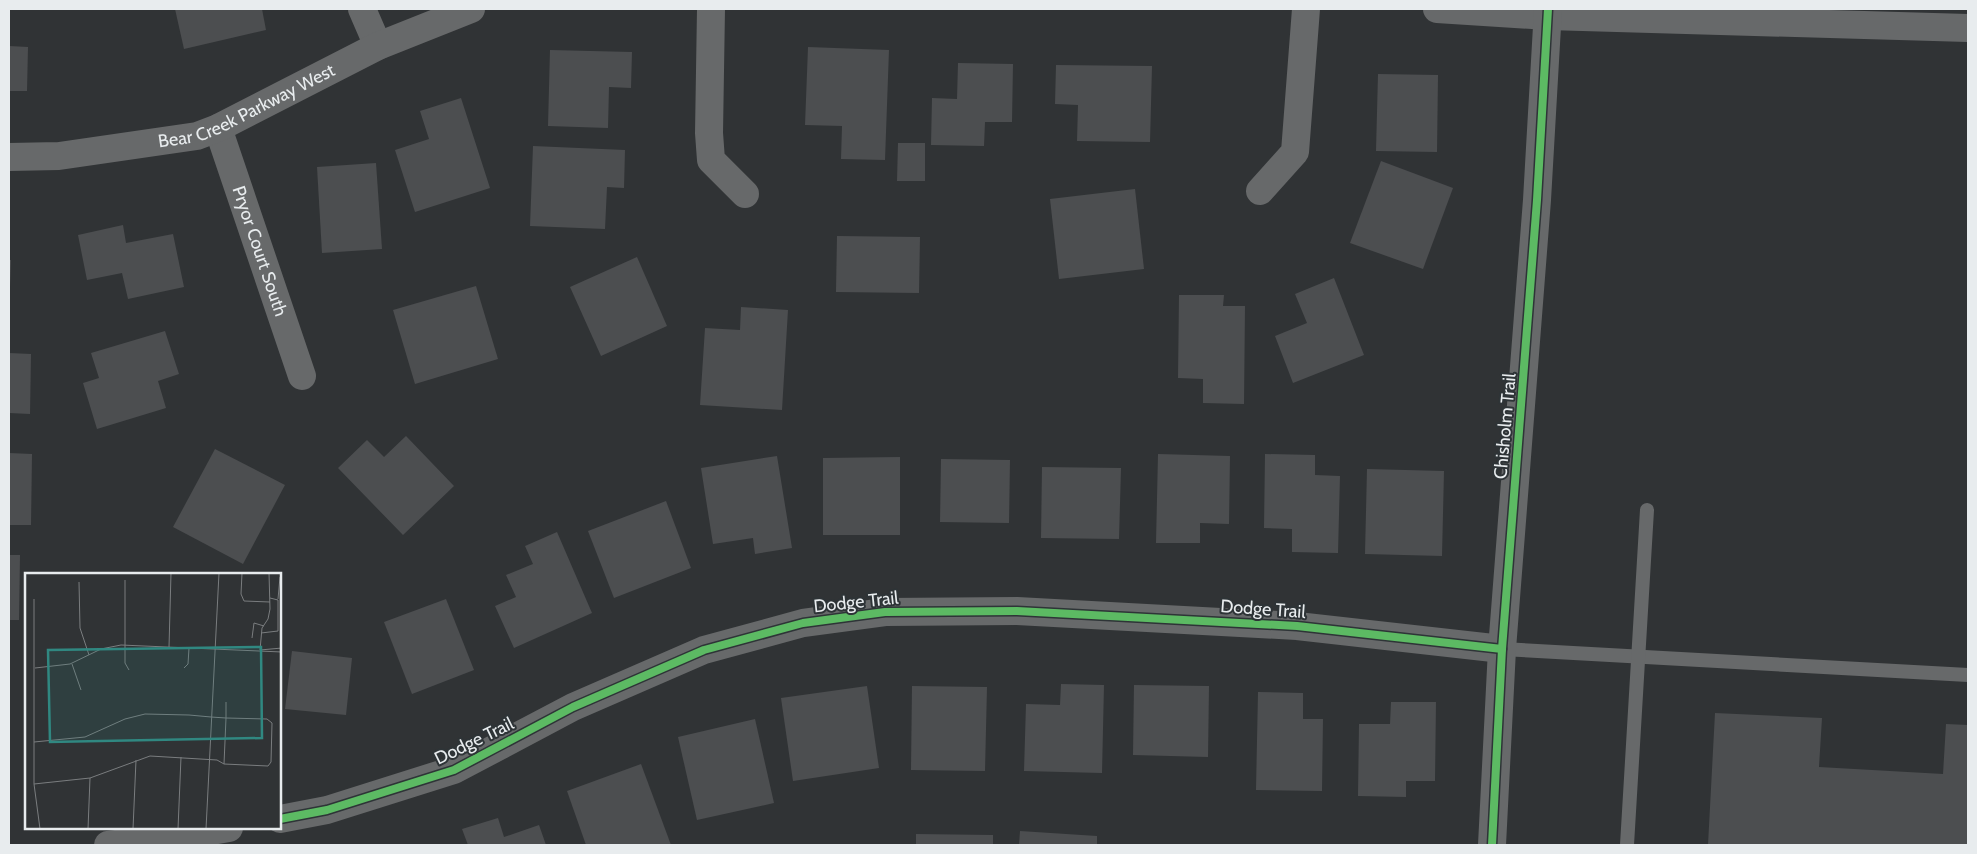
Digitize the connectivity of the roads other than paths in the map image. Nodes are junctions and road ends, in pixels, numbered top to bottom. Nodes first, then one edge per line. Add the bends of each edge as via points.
1 (362, 9) edge
2 (472, 9) edge
3 (711, 9) edge
4 (1306, 9) edge
5 (1437, 9) edge
6 (1548, 12) edge
7 (1968, 28) edge
8 (378, 46) junction
9 (218, 128) junction
10 (9, 157) edge
11 (1260, 191) dead end
12 (745, 194) dead end
13 (302, 376) dead end
14 (1647, 510) dead end
15 (1502, 649) junction
16 (1637, 656) junction
17 (1968, 675) edge
18 (281, 818) edge
19 (223, 829) edge
20 (108, 845) edge
21 (1492, 845) edge
22 (1627, 845) edge

1 - 8 street
2 - 8 street, Bear Creek Parkway West
3 - 12 street via 710,160
4 - 11 street via 1295,152
5 - 6 street
6 - 7 street
6 - 15 street, Chisholm Trail via 1537,200
8 - 9 street, Bear Creek Parkway West
9 - 10 street, Bear Creek Parkway West via 197,136 59,156
9 - 13 street, Pryor Court South
14 - 16 lane
15 - 16 lane
15 - 18 street, Dodge Trail via 1297,626 1017,611 885,612 803,623 704,650 573,707 454,770 327,810
15 - 21 street, Chisholm Trail
16 - 17 lane
16 - 22 lane
19 - 20 street

